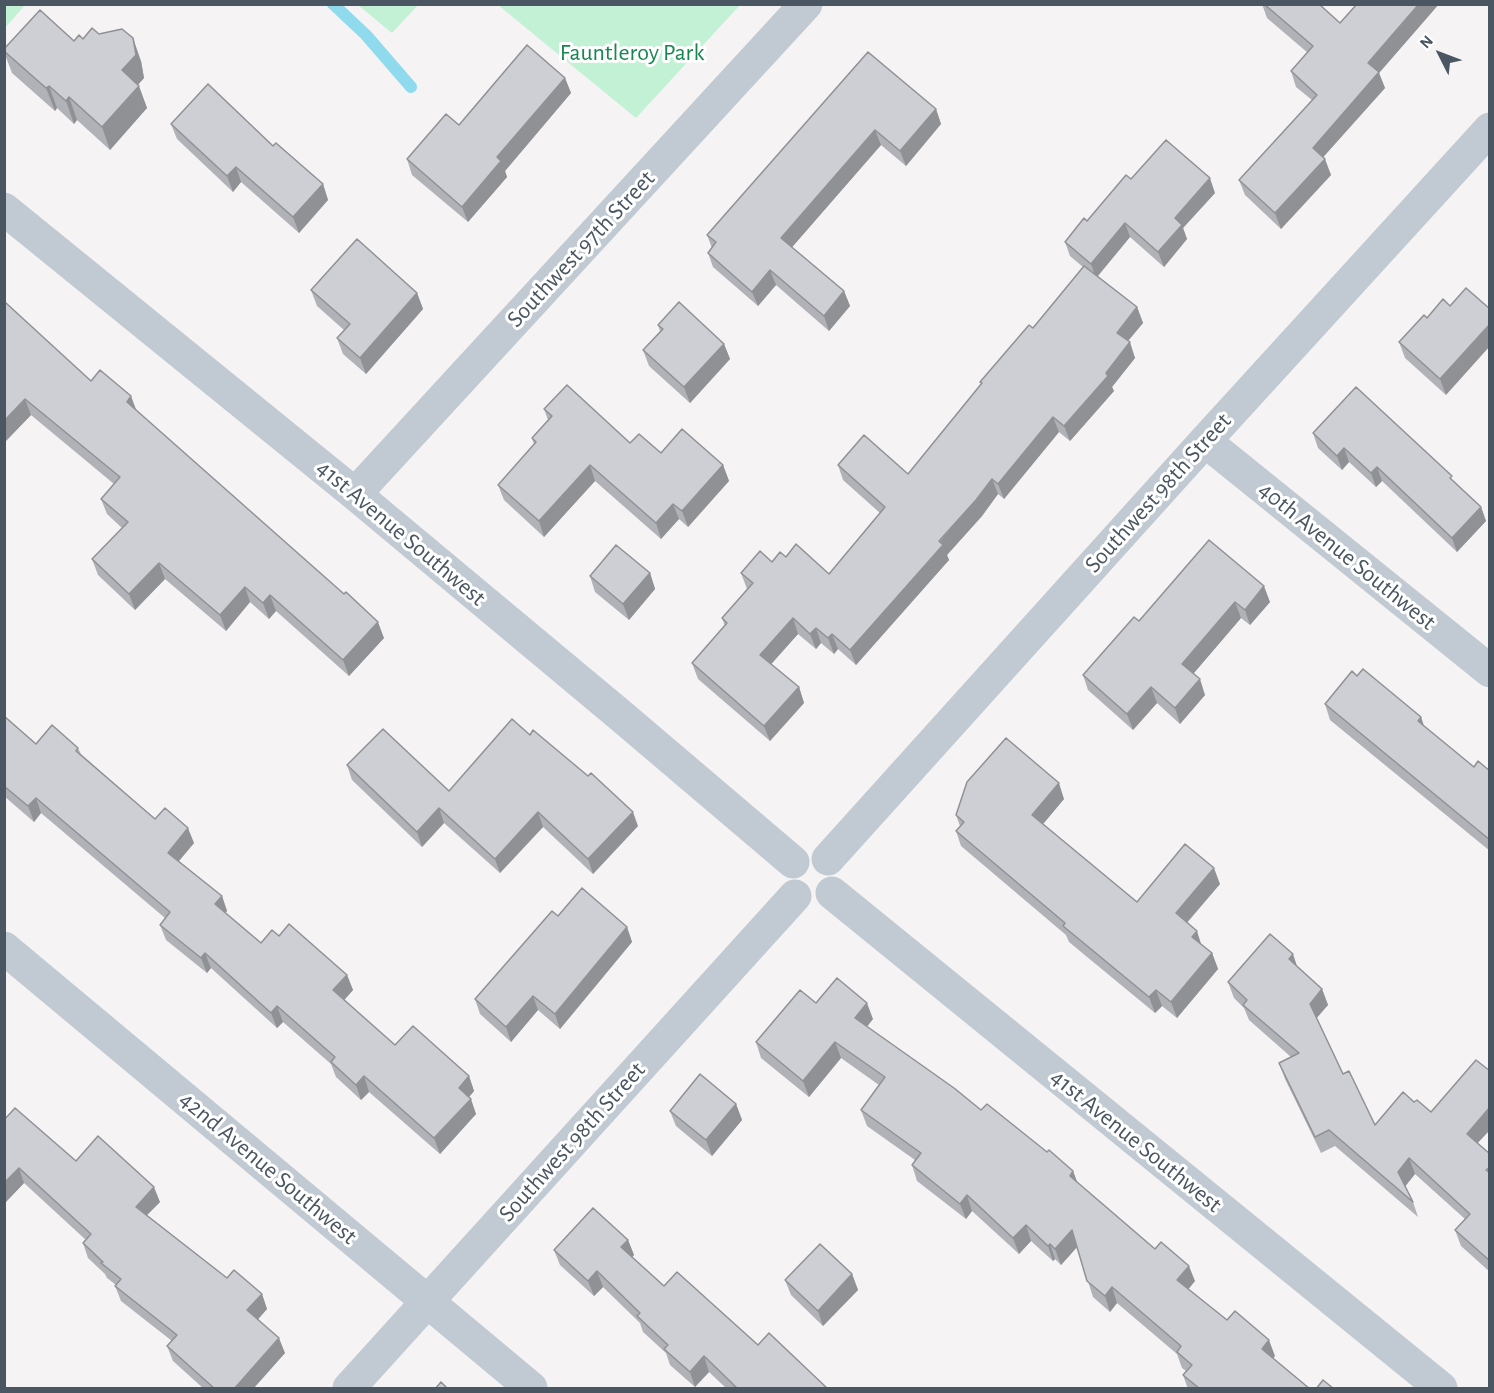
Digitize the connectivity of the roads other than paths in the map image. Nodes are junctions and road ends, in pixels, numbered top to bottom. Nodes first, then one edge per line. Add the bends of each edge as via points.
1 (806, 4) edge
2 (1490, 129) edge
3 (4, 209) edge
4 (1205, 441) junction
5 (355, 495) junction
6 (1490, 671) edge
7 (828, 860) junction
8 (793, 862) junction
9 (832, 893) junction
10 (795, 896) junction
11 (4, 948) edge
12 (427, 1302) junction
13 (349, 1389) edge
14 (531, 1389) edge
15 (1441, 1389) edge

1 - 5 street, Southwest 97th Street
2 - 4 street, Southwest 98th Street
3 - 5 street, 41st Avenue Southwest
4 - 6 street, 40th Avenue Southwest
4 - 7 street, Southwest 98th Street
5 - 8 street, 41st Avenue Southwest
7 - 8 street via 811,853
7 - 9 street via 837,877
8 - 10 street via 787,878
9 - 10 street via 808,903
9 - 15 street, 41st Avenue Southwest
10 - 12 street, Southwest 98th Street
11 - 12 street, 42nd Avenue Southwest
12 - 13 street, Southwest 98th Street
12 - 14 street, 42nd Avenue Southwest

